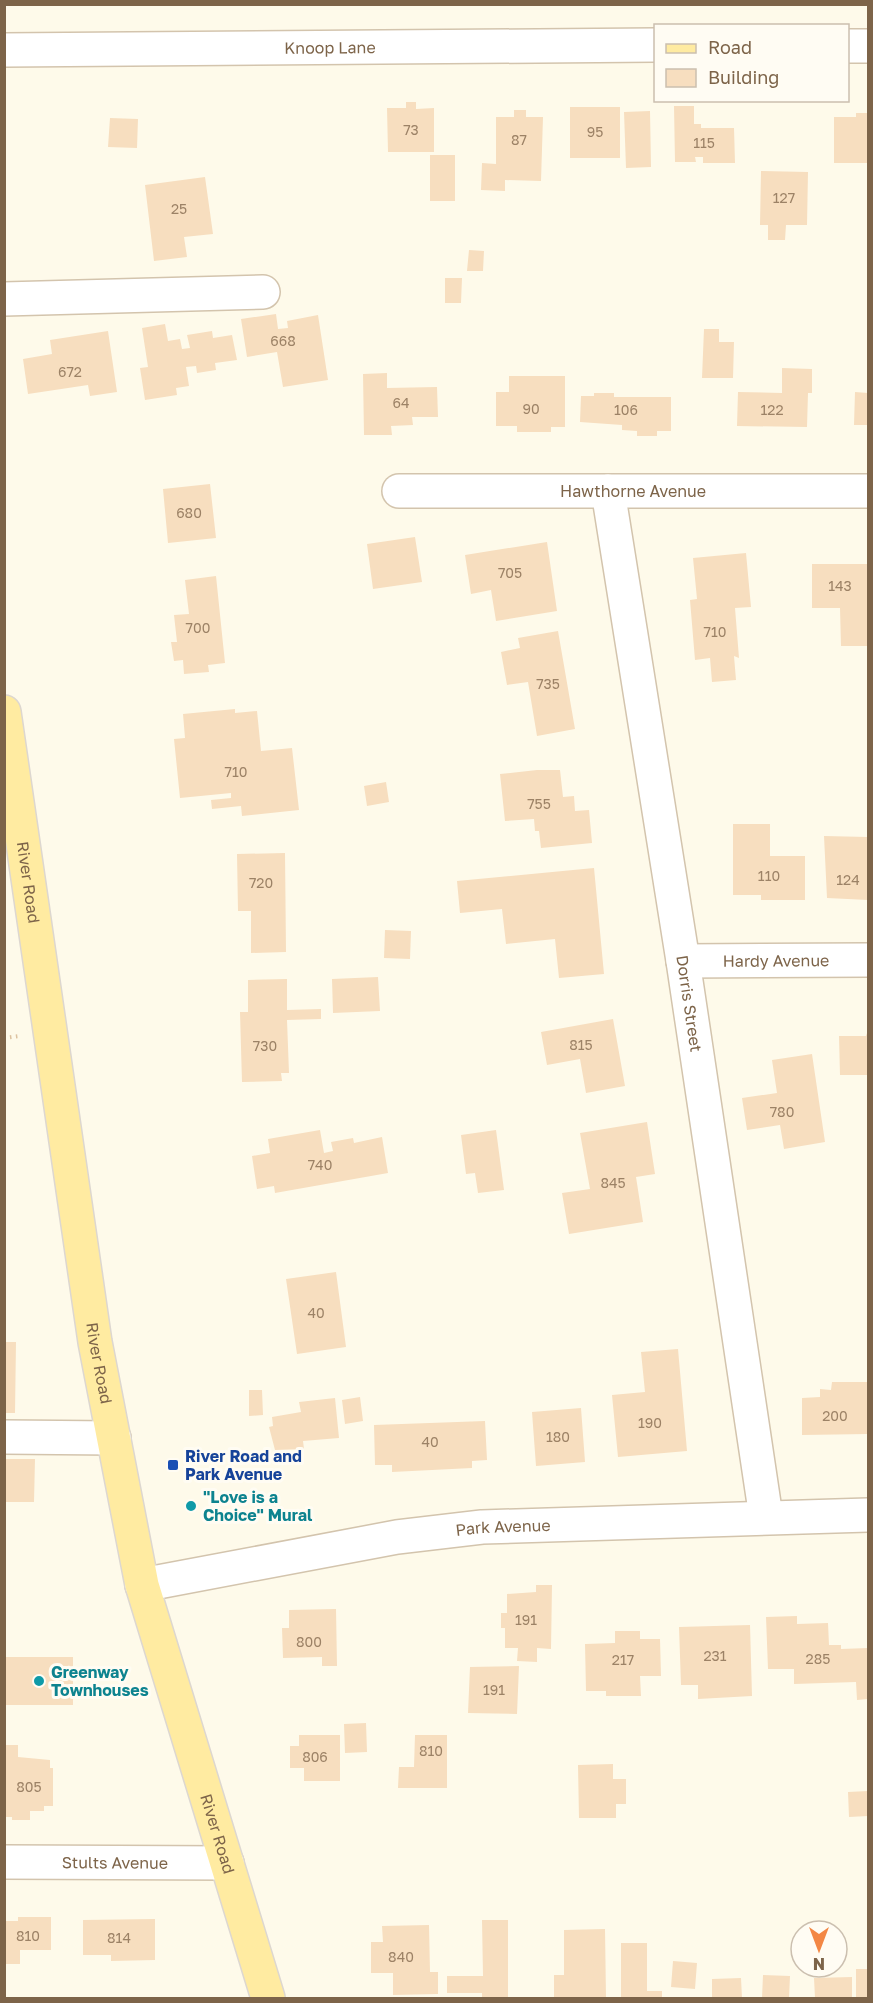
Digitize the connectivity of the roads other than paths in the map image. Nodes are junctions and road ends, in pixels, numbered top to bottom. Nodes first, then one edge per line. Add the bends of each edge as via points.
1 (654, 45) edge
2 (849, 46) edge
3 (868, 46) edge
4 (4, 50) edge
5 (262, 292) dead end
6 (4, 299) edge
7 (868, 490) edge
8 (399, 491) dead end
9 (608, 491) junction
10 (4, 712) edge
11 (868, 960) edge
12 (683, 961) junction
13 (4, 1437) edge
14 (114, 1438) junction
15 (868, 1515) edge
16 (766, 1517) junction
17 (142, 1585) junction
18 (4, 1862) edge
19 (227, 1863) junction
20 (268, 1998) edge

1 - 4 street, Knoop Lane
2 - 3 street
5 - 6 street
7 - 9 street, Hawthorne Avenue
8 - 9 street, Hawthorne Avenue
9 - 12 street, Dorris Street
10 - 14 main road, River Road via 94,1330
11 - 12 street, Hardy Avenue
12 - 16 street, Dorris Street
13 - 14 street
14 - 17 main road, River Road
15 - 16 street, Park Avenue
16 - 17 street, Park Avenue via 482,1527 397,1538
17 - 19 main road, River Road
18 - 19 street, Stults Avenue
19 - 20 main road, River Road

